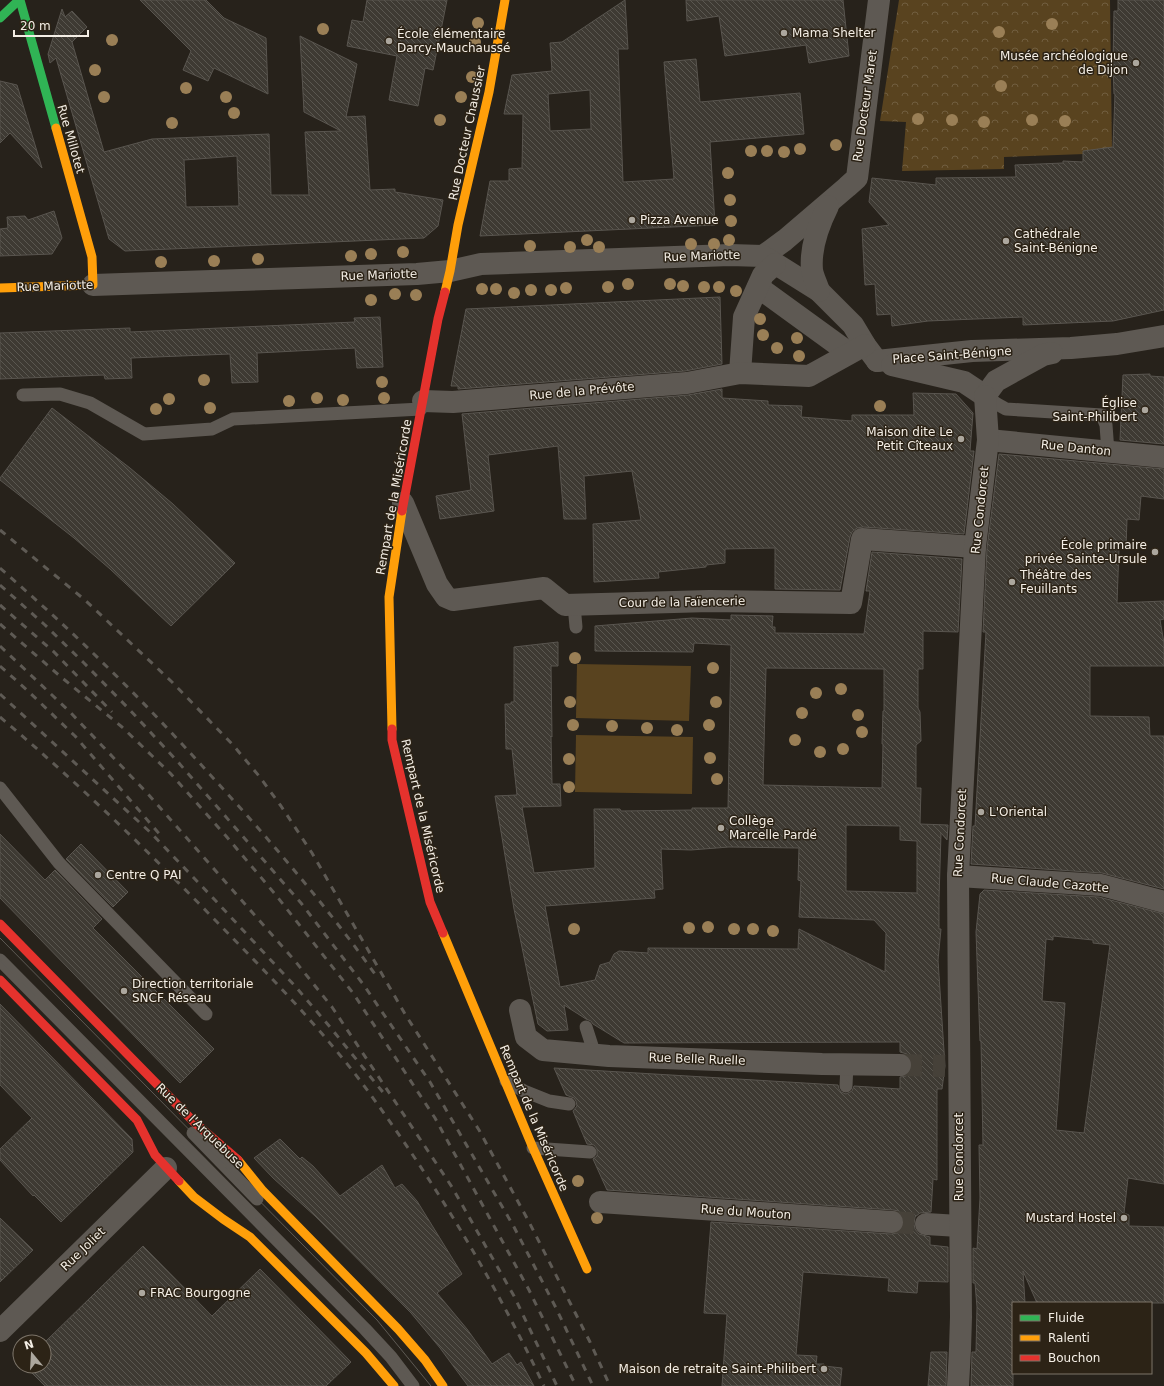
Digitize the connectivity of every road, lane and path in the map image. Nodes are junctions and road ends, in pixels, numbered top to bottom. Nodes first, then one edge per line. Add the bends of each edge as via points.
1 (19, 0) edge
2 (505, 0) edge
3 (880, 0) edge
4 (0, 18) edge
5 (0, 30) edge
6 (831, 202) junction
7 (765, 258) junction
8 (450, 271) junction
9 (93, 285) junction
10 (758, 287) junction
11 (0, 288) edge
12 (819, 291) junction
13 (1164, 336) edge
14 (1071, 348) junction
15 (864, 353) junction
16 (740, 373) junction
17 (23, 395) dead end
18 (985, 396) junction
19 (422, 405) junction
20 (988, 440) junction
21 (1108, 452) junction
22 (1164, 457) edge
23 (403, 503) junction
24 (975, 547) junction
25 (574, 605) junction
26 (576, 627) dead end
27 (0, 788) edge
28 (958, 876) junction
29 (1164, 902) edge
30 (0, 924) edge
31 (0, 938) edge
32 (0, 960) edge
33 (0, 980) edge
34 (520, 1010) dead end
35 (206, 1014) dead end
36 (586, 1027) dead end
37 (595, 1055) junction
38 (847, 1064) junction
39 (900, 1065) tunnel mouth
40 (504, 1080) junction
41 (846, 1086) dead end
42 (569, 1104) dead end
43 (533, 1148) junction
44 (590, 1152) dead end
45 (166, 1168) junction
46 (613, 1199) dead end
47 (892, 1222) tunnel mouth
48 (926, 1224) tunnel mouth
49 (959, 1226) junction
50 (587, 1269) dead end
51 (0, 1331) edge
52 (394, 1386) edge
53 (413, 1386) edge
54 (431, 1386) edge
55 (443, 1386) edge
56 (958, 1386) edge

1 - 4 main road
1 - 5 lane via 7,23
1 - 9 main road, Rue Millotet via 92,257
2 - 8 main road, Rue Docteur Chaussier via 489,92
3 - 6 street, Rue Docteur Maret via 857,178
6 - 7 street, Rue Docteur Maret
6 - 12 street, Rue Docteur Maret via 815,239 812,271
7 - 8 street, Rue Mariotte via 730,255 481,264
7 - 10 street via 763,275
7 - 12 street
8 - 9 street, Rue Mariotte
8 - 19 main road, Rempart de la Miséricorde
9 - 11 main road, Rue Mariotte
10 - 15 street
10 - 16 street via 744,317
12 - 15 street via 853,325
13 - 14 street, Place Saint-Bénigne via 1118,344
14 - 15 street, Place Saint-Bénigne
14 - 18 street, Place Saint-Bénigne via 1044,356 996,381
15 - 16 street, Place Saint-Bénigne via 809,376
15 - 18 street via 964,382
16 - 19 street, Rue de la Prévôte via 680,383
17 - 19 lane via 60,394 90,402 144,434 212,429 233,419
18 - 20 street, Rue Condorcet
18 - 21 lane via 1006,409 1102,415 1106,425
19 - 23 main road, Rempart de la Miséricorde
20 - 21 street, Rue Danton
20 - 24 street, Rue Condorcet
21 - 22 street, Rue Danton
23 - 25 street, Cour de la Faïencerie via 437,584 446,597 453,600 544,588 564,605
23 - 40 main road, Rempart de la Miséricorde via 389,597 392,740 430,902
24 - 25 street, Cour de la Faïencerie via 862,539 851,603 710,601
24 - 28 street, Rue Condorcet
25 - 26 lane
27 - 35 lane via 59,863
28 - 29 street, Rue Claude Cazotte via 1101,885
28 - 49 street, Rue Condorcet via 952,1066
30 - 55 main road, Rue de l'Arquebuse via 194,1122 235,1156 263,1191 398,1329
31 - 54 lane, Rue de l'Arquebuse via 377,1320
32 - 53 lane, Rue de l'Arquebuse via 365,1329
33 - 45 main road via 137,1120 155,1155
34 - 37 street, Rue Belle Ruelle via 526,1037 543,1050
36 - 37 lane
37 - 38 street, Rue Belle Ruelle
38 - 39 street, Rue Belle Ruelle
38 - 41 lane
40 - 42 lane via 549,1101
40 - 43 main road, Rempart de la Miséricorde
43 - 44 lane
43 - 50 main road, Rempart de la Miséricorde
45 - 51 street, Rue Joliet
45 - 52 main road via 194,1196 250,1237 366,1353
46 - 47 street, Rue du Mouton
48 - 49 street
49 - 56 street, Rue Condorcet

